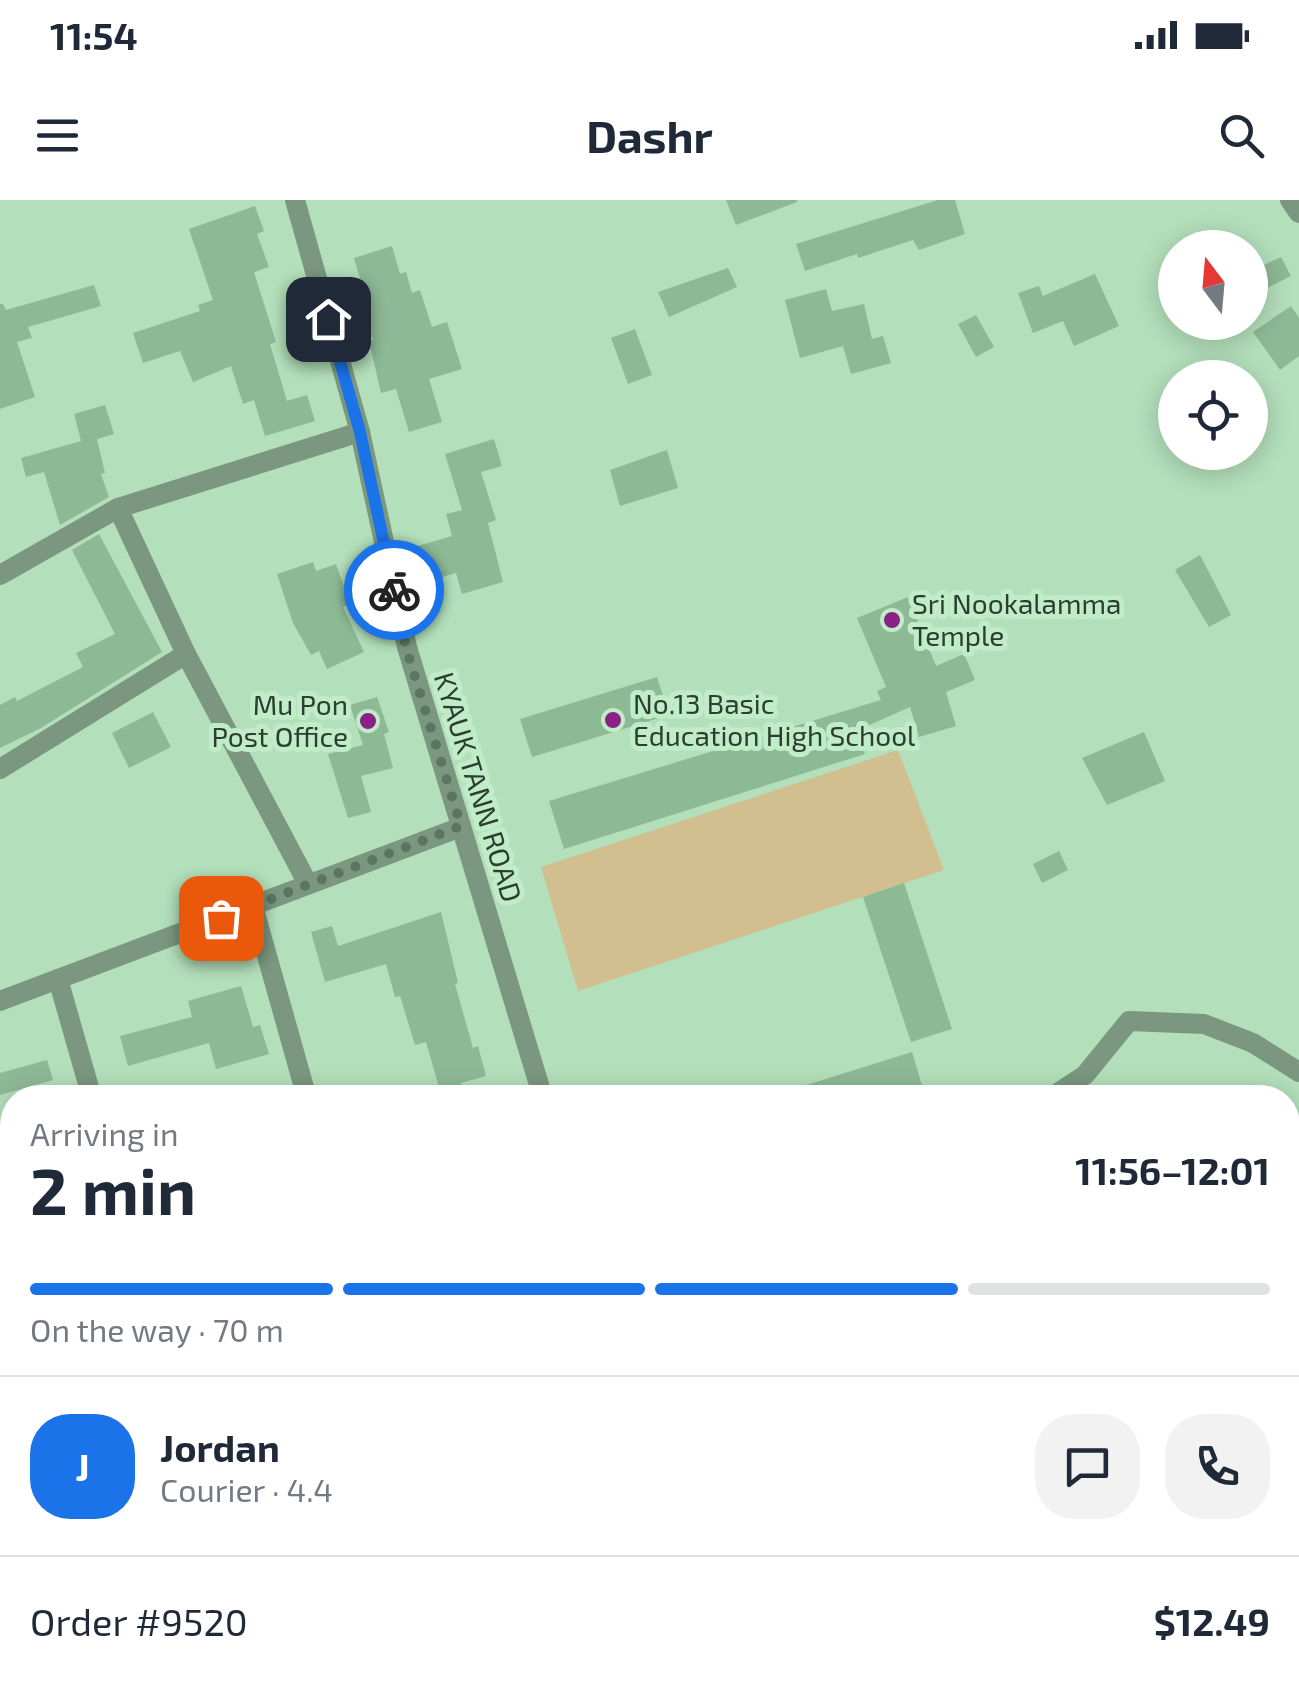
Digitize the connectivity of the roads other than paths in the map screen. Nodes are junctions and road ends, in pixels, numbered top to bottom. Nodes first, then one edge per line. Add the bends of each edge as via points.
1 (295, 200) edge
2 (1290, 200) edge
3 (1299, 213) edge
4 (360, 432) junction
5 (118, 508) junction
6 (0, 576) edge
7 (186, 654) junction
8 (0, 769) edge
9 (461, 826) junction
10 (308, 884) junction
11 (253, 906) junction
12 (58, 980) junction
13 (0, 1001) edge
14 (1299, 1072) edge
15 (88, 1085) edge
16 (302, 1085) edge
17 (539, 1085) edge
18 (1069, 1085) edge

1 - 4 street, KYAUK TANN ROAD
2 - 3 street
4 - 5 street
4 - 9 street, KYAUK TANN ROAD via 406,648
5 - 6 street
5 - 7 street
7 - 8 street
7 - 10 street
9 - 10 street
9 - 17 street, KYAUK TANN ROAD
10 - 11 street
11 - 12 street
11 - 16 street
12 - 13 street
12 - 15 street
14 - 18 street via 1253,1042 1204,1024 1129,1021

